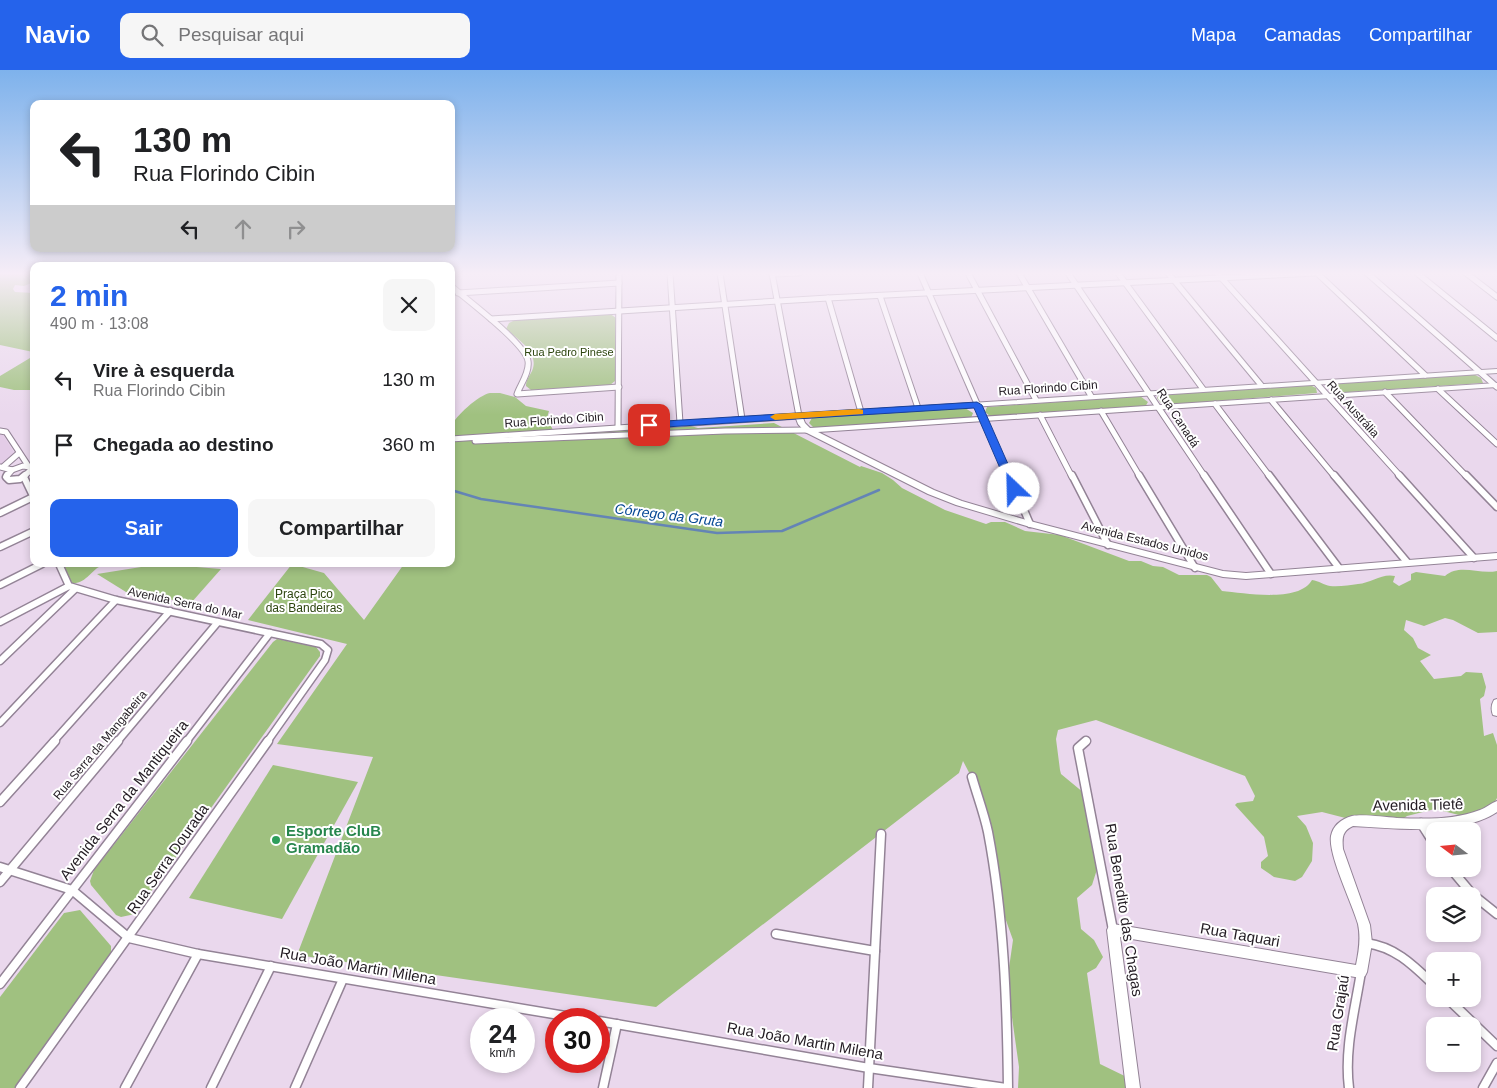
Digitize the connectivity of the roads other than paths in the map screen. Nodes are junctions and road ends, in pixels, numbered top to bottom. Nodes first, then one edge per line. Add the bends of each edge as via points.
1 (491, 320) edge
2 (619, 321) edge
3 (673, 321) edge
4 (727, 321) edge
5 (782, 321) edge
6 (835, 321) edge
7 (888, 321) edge
8 (941, 321) edge
9 (994, 321) edge
10 (1048, 321) edge
11 (1100, 321) edge
12 (1154, 321) edge
13 (1208, 321) edge
14 (1260, 321) edge
15 (1367, 321) edge
16 (1421, 321) edge
17 (1475, 321) edge
18 (1497, 338) edge
19 (1497, 371) edge
20 (1480, 372) junction
21 (1425, 375) junction
22 (1315, 381) junction
23 (1261, 385) junction
24 (1496, 386) edge
25 (619, 387) junction
26 (1203, 389) junction
27 (1438, 389) junction
28 (1149, 392) junction
29 (1384, 392) junction
30 (1091, 396) junction
31 (1327, 396) junction
32 (1036, 400) junction
33 (1271, 400) junction
34 (1215, 404) junction
35 (977, 405) junction
36 (918, 408) junction
37 (1158, 408) junction
38 (1101, 411) junction
39 (861, 412) junction
40 (1040, 415) junction
41 (799, 416) junction
42 (742, 419) junction
43 (983, 419) junction
44 (680, 423) junction
45 (618, 427) junction
46 (853, 428) junction
47 (808, 430) junction
48 (0, 431) edge
49 (455, 440) edge
50 (455, 440) edge
51 (1497, 444) edge
52 (847, 450) junction
53 (19, 453) junction
54 (30, 465) edge
55 (19, 466) junction
56 (30, 466) edge
57 (2, 467) edge
58 (12, 470) junction
59 (30, 471) edge
60 (24, 477) junction
61 (30, 477) edge
62 (9, 480) junction
63 (0, 482) edge
64 (30, 484) edge
65 (30, 500) edge
66 (1497, 508) edge
67 (0, 512) edge
68 (1030, 524) junction
69 (30, 533) edge
70 (1108, 545) junction
71 (0, 547) edge
72 (1497, 556) edge
73 (1474, 558) junction
74 (1407, 562) junction
75 (36, 567) edge
76 (61, 567) edge
77 (1195, 568) junction
78 (1339, 568) junction
79 (1271, 574) junction
80 (0, 585) edge
81 (72, 587) junction
82 (116, 600) junction
83 (170, 611) junction
84 (0, 622) edge
85 (218, 622) junction
86 (270, 633) junction
87 (321, 644) joint
88 (0, 661) edge
89 (1497, 703) edge
90 (1497, 712) edge
91 (0, 723) edge
92 (1086, 741) dead end
93 (972, 777) dead end
94 (0, 802) edge
95 (1495, 810) edge
96 (1420, 823) junction
97 (1426, 832) edge
98 (881, 834) dead end
99 (0, 866) edge
100 (10, 869) junction
101 (1459, 878) edge
102 (0, 882) edge
103 (72, 890) junction
104 (1497, 914) edge
105 (1113, 930) junction
106 (776, 934) dead end
107 (129, 938) junction
108 (1366, 943) junction
109 (875, 951) junction
110 (198, 954) junction
111 (271, 966) junction
112 (1361, 972) junction
113 (1426, 978) edge
114 (343, 979) junction
115 (0, 984) edge
116 (1456, 1007) edge
117 (545, 1013) edge
118 (610, 1023) edge
119 (617, 1024) junction
120 (1497, 1046) edge
121 (1497, 1063) edge
122 (869, 1068) junction
123 (20, 1088) edge
124 (125, 1088) edge
125 (211, 1088) edge
126 (295, 1088) edge
127 (603, 1088) edge
128 (868, 1088) edge
129 (1007, 1088) edge
130 (1133, 1088) edge
131 (1349, 1088) edge
132 (1483, 1088) edge

1 - 25 street via 528,358 517,394
2 - 25 street
3 - 44 street
4 - 42 street
5 - 41 street
6 - 39 street
7 - 36 street
8 - 35 street
9 - 32 street
10 - 30 street
11 - 28 street, Rua Canadá
12 - 26 street
13 - 23 street
14 - 22 street, Rua Austrália
15 - 21 street
16 - 20 street
17 - 18 street
19 - 20 street, Rua Florindo Cibin
20 - 21 street, Rua Florindo Cibin
20 - 24 street
21 - 22 street, Rua Florindo Cibin
22 - 23 street, Rua Florindo Cibin
22 - 31 street, Rua Austrália
23 - 26 street, Rua Florindo Cibin
24 - 27 street, Rua Florindo Cibin
25 - 45 street
26 - 28 street, Rua Florindo Cibin
27 - 29 street, Rua Florindo Cibin
27 - 51 street
28 - 30 street, Rua Florindo Cibin
28 - 37 street, Rua Canadá
29 - 31 street, Rua Florindo Cibin
29 - 66 street
30 - 32 street, Rua Florindo Cibin
31 - 33 street, Rua Florindo Cibin
31 - 73 street, Rua Austrália
32 - 35 street, Rua Florindo Cibin
33 - 34 street, Rua Florindo Cibin
33 - 74 street
34 - 37 street, Rua Florindo Cibin
34 - 78 street
35 - 36 street, Rua Florindo Cibin
35 - 43 street
36 - 39 street, Rua Florindo Cibin
37 - 38 street, Rua Florindo Cibin
37 - 79 street, Rua Canadá
38 - 40 street, Rua Florindo Cibin
38 - 77 street
39 - 41 street, Rua Florindo Cibin
40 - 43 street, Rua Florindo Cibin
40 - 70 street
41 - 42 street, Rua Florindo Cibin
41 - 47 street
42 - 44 street, Rua Florindo Cibin
43 - 46 street, Rua Florindo Cibin
43 - 68 street
44 - 45 street, Rua Florindo Cibin
45 - 49 street, Rua Florindo Cibin
46 - 47 street, Rua Florindo Cibin
46 - 52 street via 843,438
47 - 50 street, Rua Florindo Cibin
47 - 52 street, Avenida Estados Unidos
48 - 53 street via 6,432
52 - 68 street, Avenida Estados Unidos via 931,492
53 - 54 street
53 - 55 street
53 - 57 street
55 - 56 street
55 - 58 street
57 - 58 street
58 - 62 street via 6,477
59 - 60 street
60 - 61 street
60 - 62 street
60 - 64 street
62 - 63 street
65 - 67 street
68 - 70 street, Avenida Estados Unidos
69 - 71 street
70 - 77 street, Avenida Estados Unidos
72 - 73 street, Avenida Estados Unidos
73 - 74 street, Avenida Estados Unidos
74 - 78 street, Avenida Estados Unidos
75 - 80 street
76 - 81 street
77 - 79 street, Avenida Estados Unidos via 1246,576
78 - 79 street, Avenida Estados Unidos
81 - 82 street, Avenida Serra do Mar
81 - 84 street
81 - 88 street
82 - 83 street, Avenida Serra do Mar
82 - 91 street
83 - 85 street, Avenida Serra do Mar
83 - 94 street
85 - 86 street, Avenida Serra do Mar
85 - 100 street, Rua Serra da Mangabeira
86 - 87 street, Avenida Serra do Mar
86 - 103 street, Avenida Serra da Mantiqueira
87 - 107 street, Rua Serra Dourada via 328,650 325,660
89 - 90 street
92 - 105 street, Rua Benedito das Chagas via 1078,748
93 - 129 street via 987,830 1000,913 1008,1024
95 - 96 street, Avenida Tietê via 1467,820
96 - 97 street
96 - 108 street, Avenida Tietê via 1353,821 1339,830 1337,849 1364,926
98 - 109 street
99 - 100 street
100 - 102 street, Rua Serra da Mangabeira
100 - 103 street
101 - 104 street
103 - 107 street
103 - 115 street, Avenida Serra da Mantiqueira
105 - 112 street, Rua Taquari
105 - 130 street, Rua Benedito das Chagas
106 - 109 street
107 - 110 street, Rua João Martin Milena
107 - 123 street, Rua Serra Dourada
108 - 112 street, Rua Grajaú
108 - 113 street via 1376,943 1397,952
109 - 122 street
110 - 111 street, Rua João Martin Milena
110 - 124 street
111 - 114 street, Rua João Martin Milena
111 - 125 street
112 - 131 street, Rua Grajaú via 1347,1060
114 - 117 street, Rua João Martin Milena
114 - 126 street
116 - 120 street
118 - 119 street, Rua João Martin Milena
119 - 122 street, Rua João Martin Milena
119 - 127 street
121 - 132 street
122 - 128 street
122 - 129 street, Rua João Martin Milena

